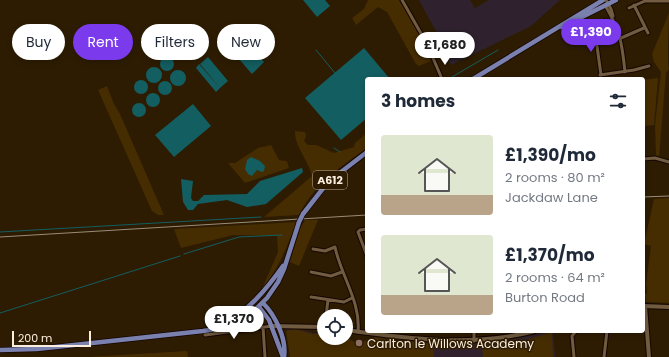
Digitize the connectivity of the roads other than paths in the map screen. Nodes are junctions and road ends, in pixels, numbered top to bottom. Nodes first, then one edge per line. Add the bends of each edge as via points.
1 (402, 0) edge
2 (616, 0) edge
3 (669, 1) edge
4 (605, 2) edge
5 (634, 5) junction
6 (629, 8) dead end
7 (606, 20) dead end
8 (590, 28) junction
9 (644, 28) junction
10 (550, 32) junction
11 (648, 33) dead end
12 (577, 36) dead end
13 (621, 38) junction
14 (649, 66) dead end
15 (625, 72) junction
16 (441, 77) edge
17 (477, 77) edge
18 (365, 153) edge
19 (645, 159) edge
20 (669, 162) edge
21 (365, 229) edge
22 (313, 249) dead end
23 (365, 251) edge
24 (311, 272) dead end
25 (342, 272) junction
26 (312, 297) dead end
27 (352, 298) junction
28 (328, 300) junction
29 (259, 302) junction
30 (645, 306) edge
31 (669, 307) edge
32 (327, 309) edge
33 (645, 316) edge
34 (276, 326) junction
35 (263, 327) junction
36 (317, 327) edge
37 (218, 328) junction
38 (353, 331) edge
39 (358, 332) junction
40 (365, 332) edge
41 (378, 333) edge
42 (474, 333) edge
43 (526, 333) edge
44 (574, 333) edge
45 (607, 333) edge
46 (205, 335) dead end
47 (474, 340) junction
48 (0, 350) edge
49 (265, 357) edge
50 (283, 357) edge
51 (574, 357) edge
52 (604, 357) edge
53 (649, 357) edge

1 - 16 street
2 - 4 main road
3 - 5 street via 646,1
4 - 10 main road
4 - 10 main road
4 - 13 street
5 - 6 street
5 - 9 street
7 - 8 street
8 - 12 street
8 - 15 street via 597,46 601,75
9 - 11 street
9 - 13 street
10 - 17 main road
13 - 15 street
14 - 15 street
18 - 29 main road, A612, bridge via 328,182 303,214 285,263
19 - 20 street via 655,158
21 - 23 street via 358,232
22 - 25 street via 325,251 335,247
24 - 25 street via 332,276
25 - 27 street
26 - 28 street
27 - 28 street via 344,302
27 - 39 street via 358,311
28 - 32 street
29 - 34 main road via 269,309
29 - 37 main road, A612
29 - 37 main road, A612 via 243,319 228,327
30 - 31 street
33 - 53 street
34 - 35 street
34 - 36 street
34 - 50 main road via 284,352
35 - 46 street
35 - 49 street
37 - 48 main road, A612 via 37,349
38 - 39 street
39 - 40 street
41 - 47 street via 430,340
42 - 47 street
43 - 47 street
44 - 51 street via 572,336
45 - 52 street

